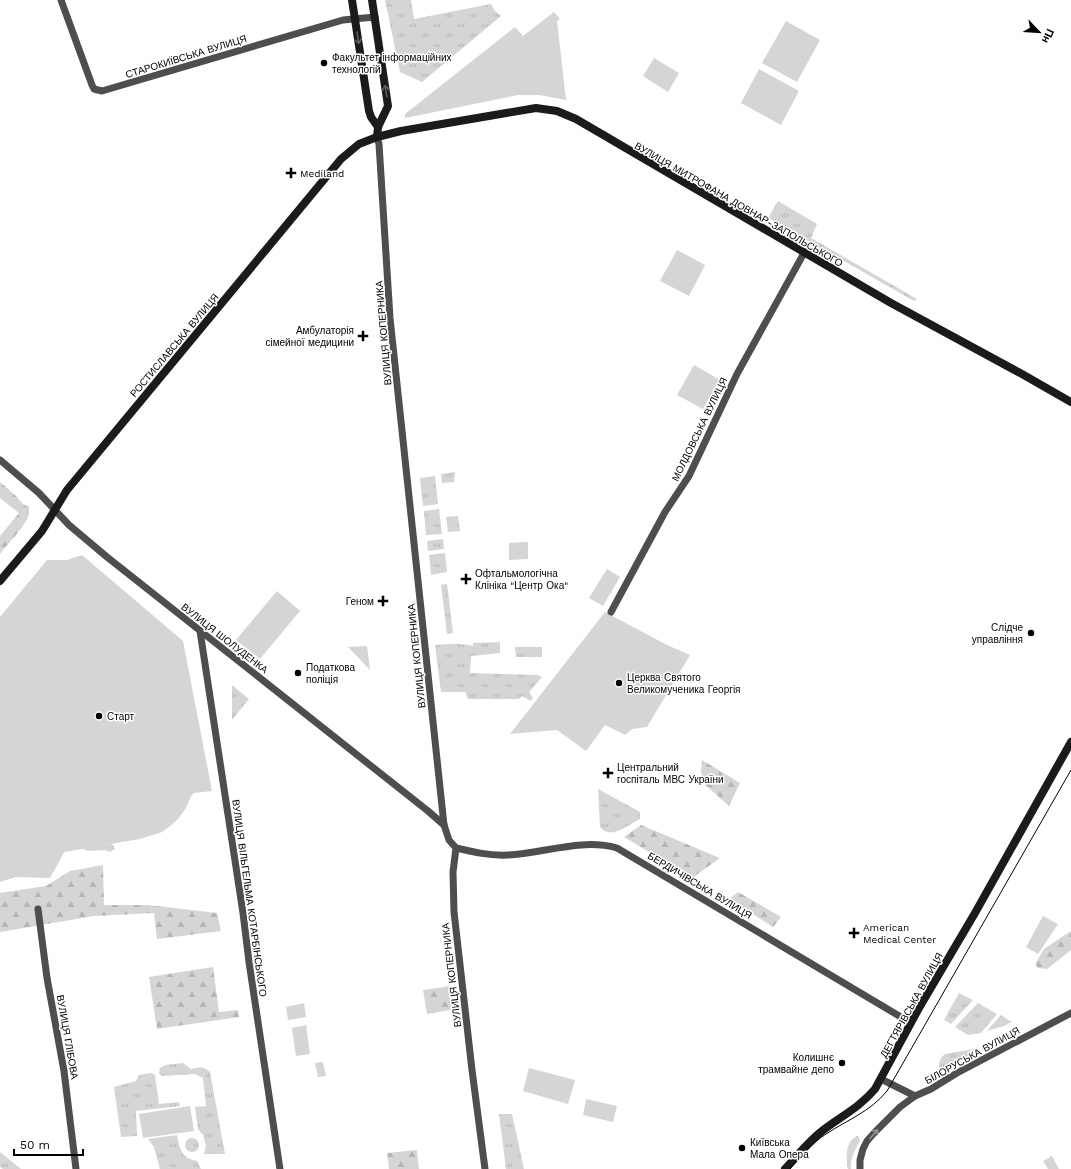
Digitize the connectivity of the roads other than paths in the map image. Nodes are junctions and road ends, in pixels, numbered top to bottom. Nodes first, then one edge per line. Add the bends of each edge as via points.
1 (61, 0) edge
2 (352, 0) edge
3 (372, 0) edge
4 (375, 17) junction
5 (355, 18) junction
6 (378, 128) junction
7 (378, 137) junction
8 (804, 253) junction
9 (1071, 402) edge
10 (0, 460) edge
11 (54, 510) junction
12 (0, 580) edge
13 (610, 612) dead end
14 (200, 631) junction
15 (1071, 742) edge
16 (444, 825) junction
17 (456, 848) junction
18 (38, 909) dead end
19 (1071, 1013) edge
20 (912, 1023) junction
21 (881, 1079) junction
22 (914, 1096) junction
23 (76, 1169) edge
24 (280, 1169) edge
25 (485, 1169) edge
26 (785, 1169) edge
27 (860, 1169) edge

1 - 5 street, СТАРОКИЇВСЬКА ВУЛИЦЯ via 92,85 94,89 102,91
2 - 5 street
3 - 4 street
4 - 5 street, СТАРОКИЇВСЬКА ВУЛИЦЯ
6 -> 4 street via 388,106
5 -> 6 street via 369,111
6 - 7 street
7 - 8 street, ВУЛИЦЯ МИТРОФАНА ДОВНАР-ЗАПОЛЬСЬКОГО via 536,108 557,111 576,119
7 - 11 street, РОСТИСЛАВСЬКА ВУЛИЦЯ via 359,144 342,159 67,490
7 - 16 street, ВУЛИЦЯ КОПЕРНИКА via 390,318
8 - 9 street, ВУЛИЦЯ МИТРОФАНА ДОВНАР-ЗАПОЛЬСЬКОГО via 891,304
8 - 13 street, МОЛДОВСЬКА ВУЛИЦЯ via 737,374 689,476 665,512
10 - 11 street, ВУЛИЦЯ ШОЛУДЕНКА via 39,493
11 - 12 street, РОСТИСЛАВСЬКА ВУЛИЦЯ via 42,531
11 - 14 street, ВУЛИЦЯ ШОЛУДЕНКА via 101,552
14 - 16 street, ВУЛИЦЯ ШОЛУДЕНКА
14 - 24 street, ВУЛИЦЯ ВІЛЬГЕЛЬМА КОТАРБІНСЬКОГО
15 - 20 street, ДЕГТЯРІВСЬКА ВУЛИЦЯ
16 - 17 street, ВУЛИЦЯ КОПЕРНИКА via 449,840
17 - 20 street, БЕРДИЧІВСЬКА ВУЛИЦЯ via 508,855 590,844 617,848
17 - 25 street, ВУЛИЦЯ КОПЕРНИКА via 453,872 454,912
18 - 23 street, ВУЛИЦЯ ГЛІБОВА via 47,978 65,1077
19 - 22 street, БІЛОРУСЬКА ВУЛИЦЯ
20 - 21 street, ДЕГТЯРІВСЬКА ВУЛИЦЯ
21 - 22 street
21 - 26 street, ДЕГТЯРІВСЬКА ВУЛИЦЯ via 868,1098 820,1132
27 -> 22 street, БІЛОРУСЬКА ВУЛИЦЯ via 860,1160 867,1141

